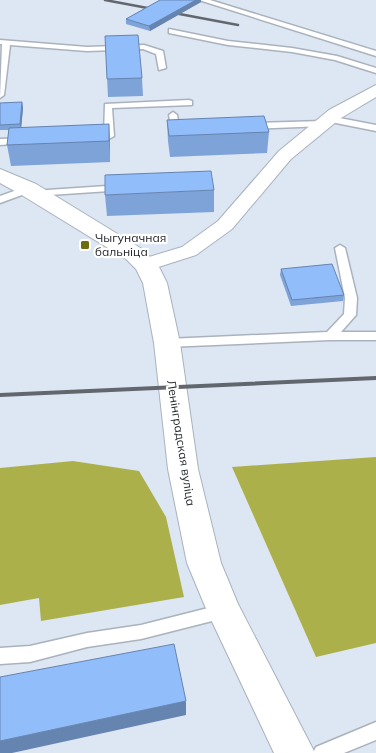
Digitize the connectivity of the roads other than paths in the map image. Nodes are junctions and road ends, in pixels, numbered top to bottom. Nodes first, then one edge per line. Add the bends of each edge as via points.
1 (203, 0) edge
2 (172, 31) dead end
3 (3, 43) edge
4 (376, 54) edge
5 (162, 68) dead end
6 (376, 70) edge
7 (376, 90) edge
8 (0, 95) edge
9 (189, 103) dead end
10 (173, 115) dead end
11 (326, 122) junction
12 (244, 126) edge
13 (195, 128) edge
14 (376, 128) edge
15 (99, 137) edge
16 (30, 140) edge
17 (0, 142) edge
18 (0, 175) edge
19 (130, 188) edge
20 (31, 191) junction
21 (0, 200) edge
22 (340, 248) dead end
23 (146, 265) junction
24 (330, 336) junction
25 (376, 336) edge
26 (167, 343) junction
27 (224, 611) junction
28 (0, 656) edge
29 (376, 731) edge
30 (295, 753) edge
31 (322, 753) edge

1 - 4 lane
2 - 6 lane via 228,43 337,58
3 - 5 lane via 87,49 144,47 160,53
3 - 8 lane
7 - 11 street
9 - 15 lane via 108,106 109,136
10 - 13 lane via 175,129
11 - 12 lane
11 - 14 lane
11 - 23 street via 285,155 225,224 189,251
16 - 17 lane
18 - 20 street, Ленінградская вуліца
19 - 20 lane
20 - 21 lane
20 - 23 street, Ленінградская вуліца via 134,254
22 - 24 lane via 351,298 350,315
23 - 26 street, Ленінградская вуліца via 155,283
24 - 25 lane
24 - 26 lane
26 - 27 street, Ленінградская вуліца via 183,469 204,563
27 - 28 lane via 140,632 87,640 30,654
27 - 30 street, Ленінградская вуліца
29 - 31 lane

